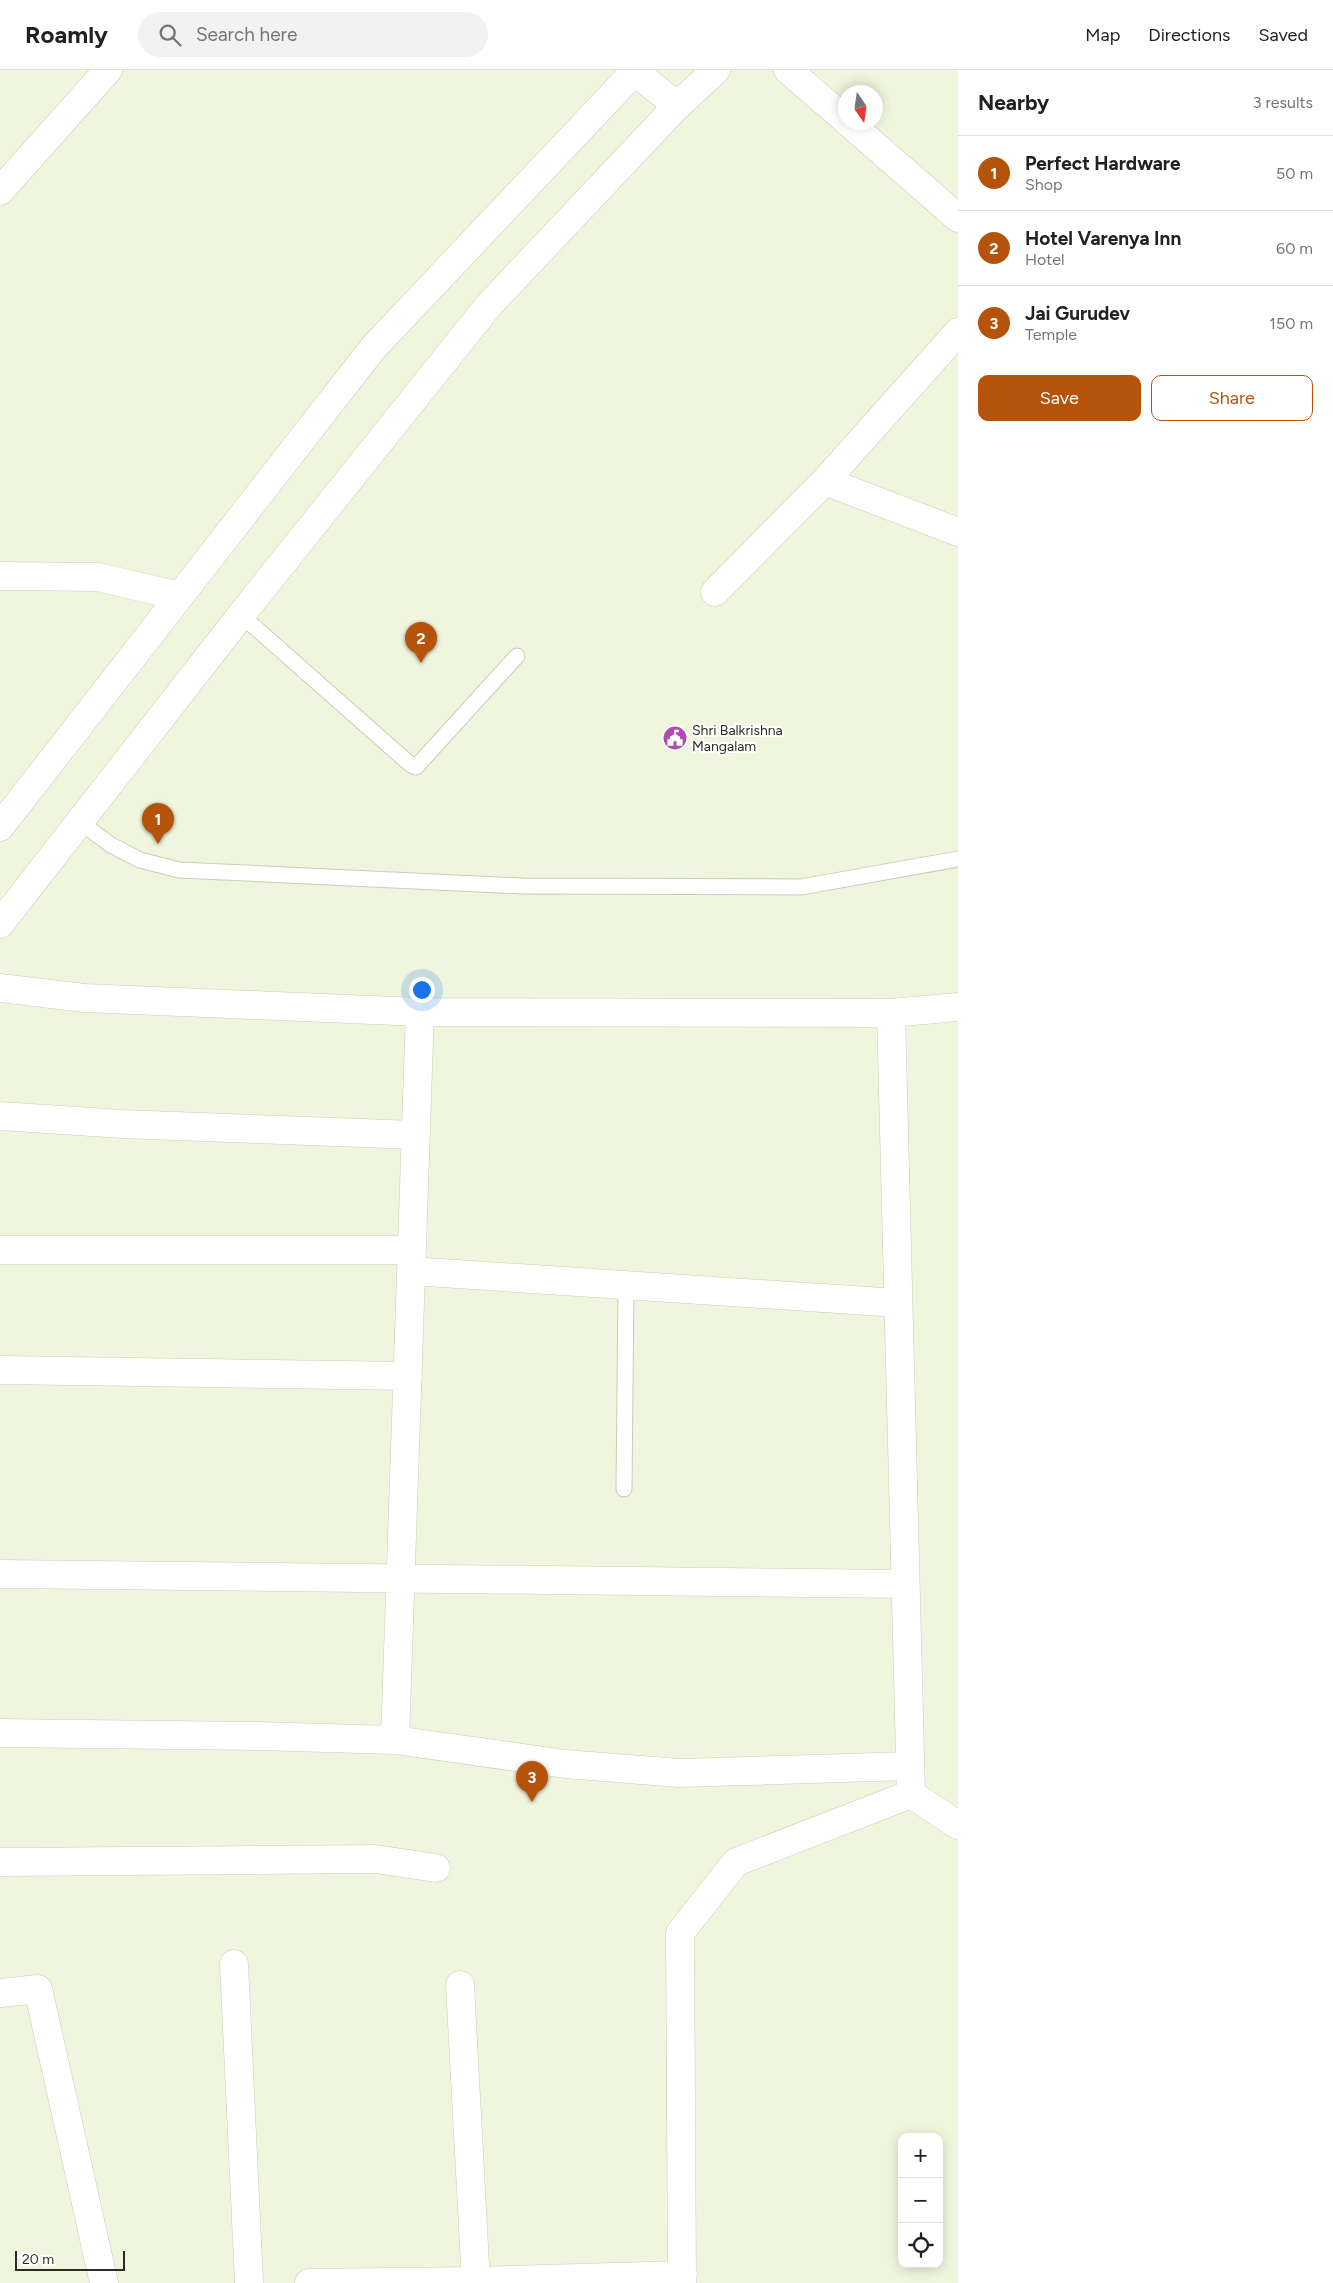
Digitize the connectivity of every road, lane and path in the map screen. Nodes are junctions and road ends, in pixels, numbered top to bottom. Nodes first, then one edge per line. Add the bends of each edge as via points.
1 (108, 70) edge
2 (635, 70) edge
3 (716, 70) edge
4 (788, 70) edge
5 (677, 106) junction
6 (838, 113) edge
7 (857, 130) edge
8 (0, 191) edge
9 (958, 218) edge
10 (958, 332) edge
11 (825, 481) junction
12 (958, 532) edge
13 (0, 576) edge
14 (715, 592) dead end
15 (179, 596) junction
16 (241, 615) junction
17 (517, 656) dead end
18 (80, 822) junction
19 (0, 827) edge
20 (958, 859) edge
21 (0, 924) edge
22 (0, 988) edge
23 (958, 1007) edge
24 (420, 1012) junction
25 (891, 1013) junction
26 (0, 1116) edge
27 (416, 1135) junction
28 (0, 1250) edge
29 (411, 1261) junction
30 (626, 1285) junction
31 (898, 1302) junction
32 (0, 1370) edge
33 (408, 1376) junction
34 (624, 1489) dead end
35 (0, 1574) edge
36 (400, 1578) junction
37 (905, 1584) junction
38 (0, 1733) edge
39 (395, 1740) junction
40 (910, 1766) junction
41 (911, 1794) junction
42 (958, 1825) edge
43 (0, 1862) edge
44 (436, 1868) dead end
45 (234, 1964) dead end
46 (460, 1986) dead end
47 (0, 1993) edge
48 (682, 2279) edge
49 (476, 2282) edge
50 (104, 2283) edge
51 (249, 2283) edge
52 (310, 2283) edge
53 (382, 2283) edge

1 - 8 street
2 - 5 street
2 - 15 street via 373,348
3 - 5 street
4 - 6 street
5 - 16 street via 489,305
7 - 9 street
10 - 11 street
11 - 12 street
11 - 14 street
13 - 15 street via 98,577
15 - 19 street
16 - 17 lane via 411,765 416,766
16 - 18 street
18 - 20 lane via 111,845 140,860 179,870 522,886 801,887
18 - 21 street
22 - 24 street via 84,998
23 - 25 street
24 - 25 street
24 - 27 street
25 - 31 street
26 - 27 street
27 - 29 street
28 - 29 street
29 - 30 street
29 - 33 street
30 - 31 street
30 - 34 lane
31 - 37 street
32 - 33 street
33 - 36 street
35 - 36 street
36 - 37 street
36 - 39 street
37 - 40 street
38 - 39 street
39 - 40 street via 565,1764 679,1773
40 - 41 street
41 - 42 street
41 - 48 street via 736,1862 680,1933
43 - 44 street via 375,1859
45 - 51 street
46 - 49 street
47 - 50 street via 38,1989
48 - 49 street
49 - 53 street
52 - 53 street

